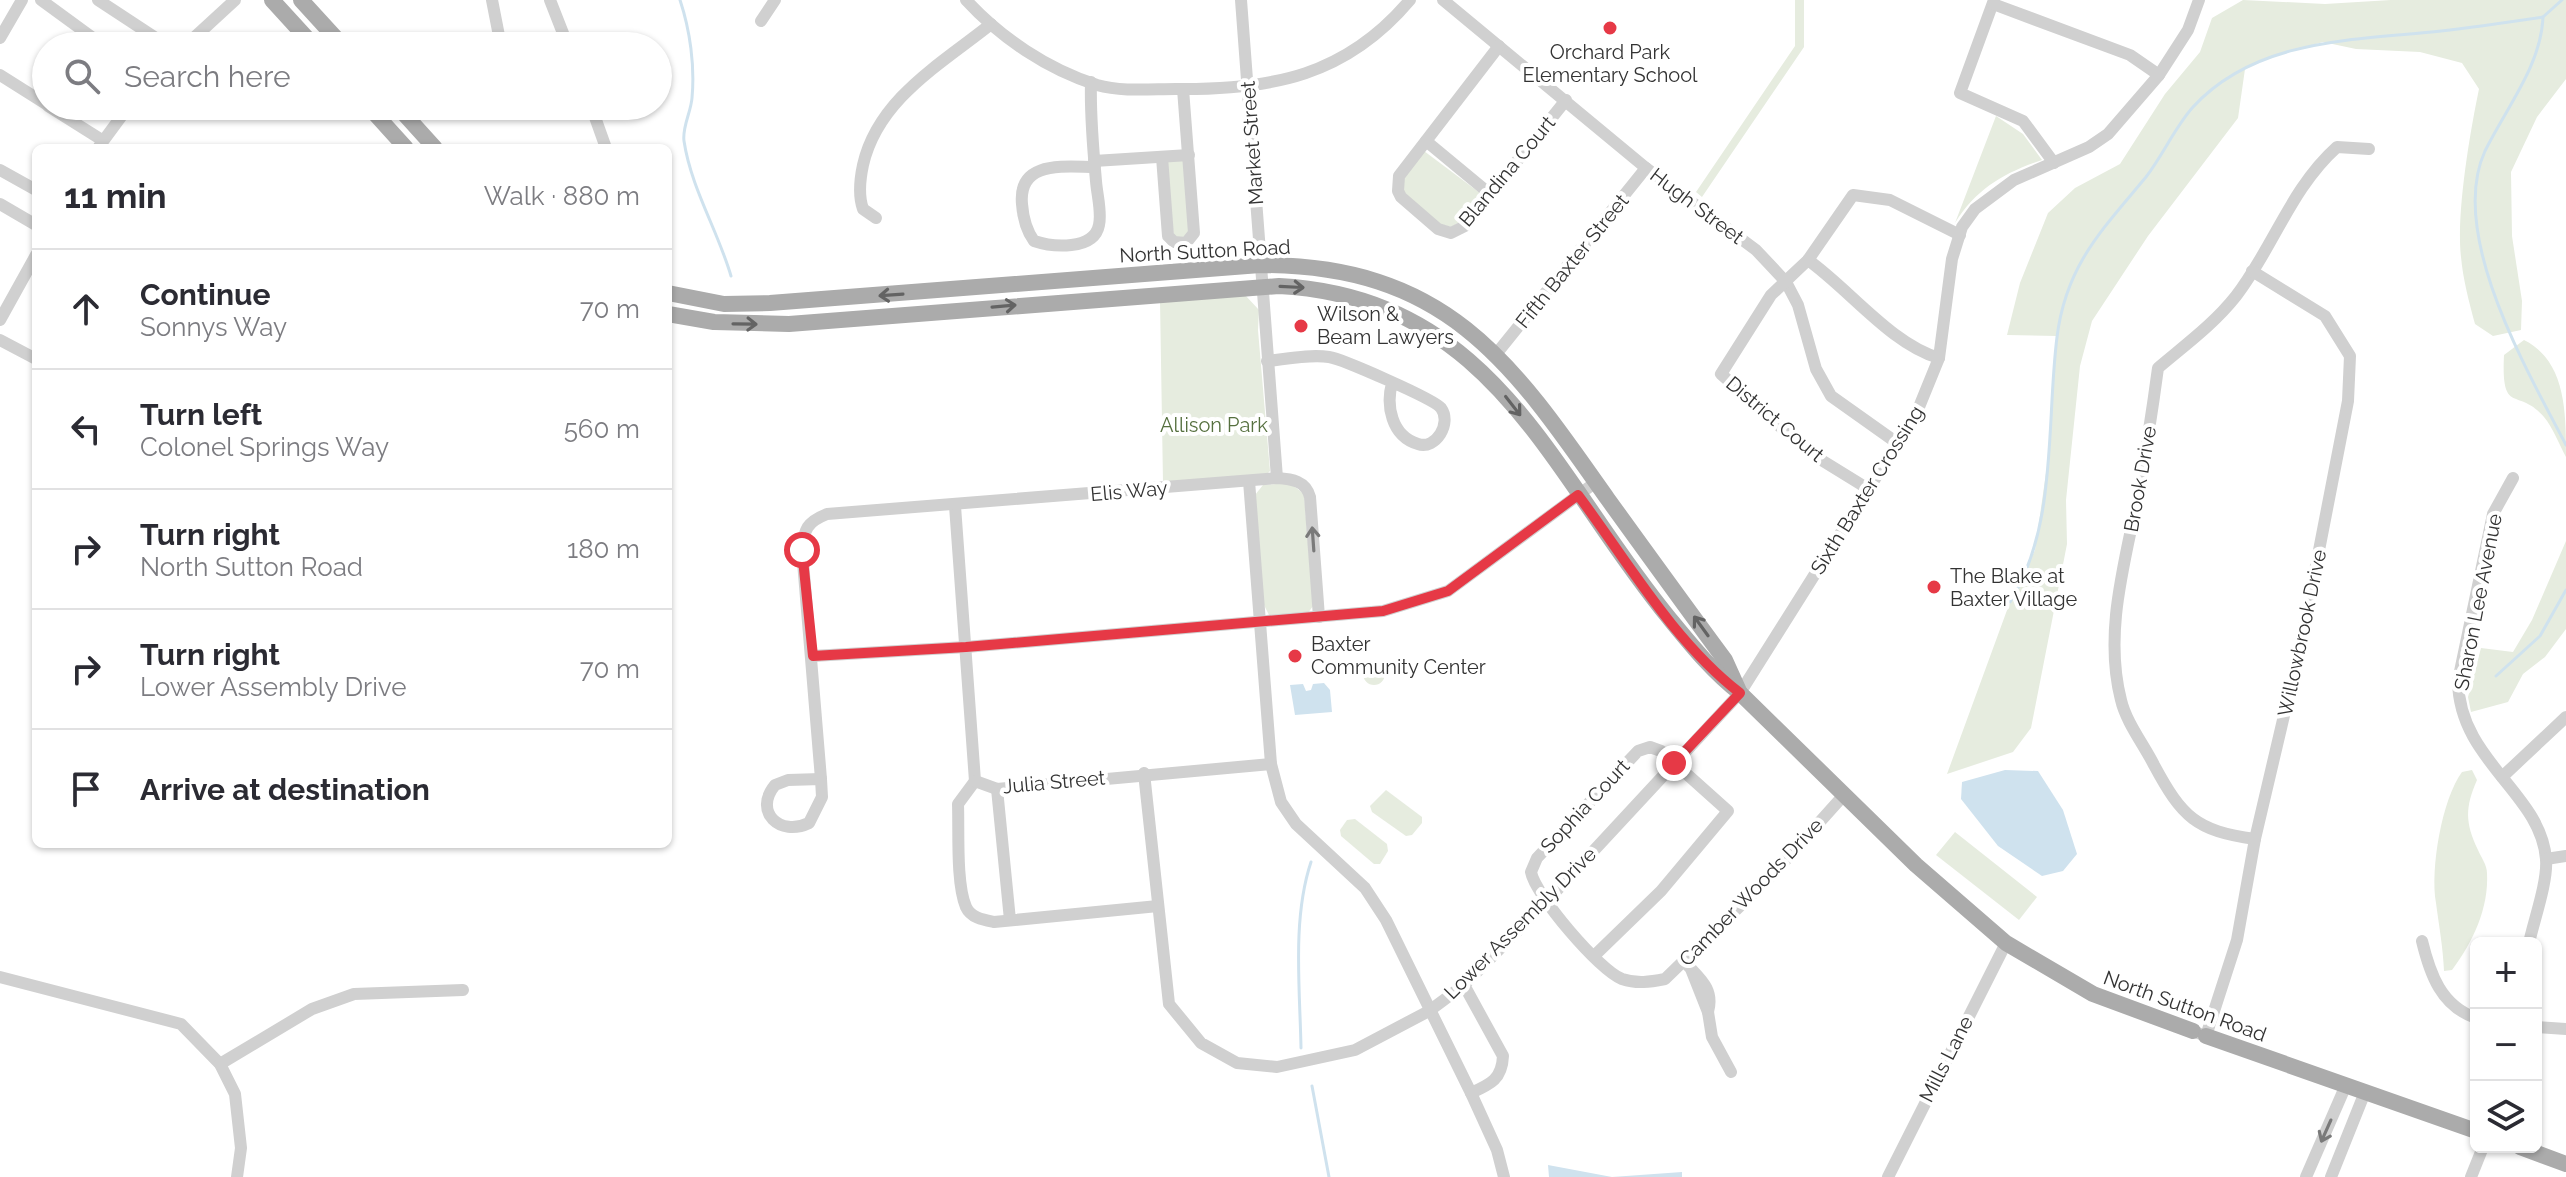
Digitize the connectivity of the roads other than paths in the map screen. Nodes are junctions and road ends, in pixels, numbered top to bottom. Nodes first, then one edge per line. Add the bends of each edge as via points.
1 (22, 0) edge
2 (41, 0) edge
3 (98, 0) edge
4 (235, 0) edge
5 (272, 0) edge
6 (301, 0) edge
7 (492, 0) edge
8 (550, 0) edge
9 (775, 0) edge
10 (966, 0) edge
11 (1241, 0) edge
12 (1410, 0) edge
13 (1443, 0) edge
14 (2199, 0) edge
15 (1993, 2) edge
16 (761, 21) dead end
17 (991, 24) junction
18 (85, 32) edge
19 (147, 32) edge
20 (200, 32) edge
21 (301, 32) edge
22 (330, 32) edge
23 (498, 32) edge
24 (563, 32) edge
25 (0, 38) edge
26 (1499, 46) junction
27 (0, 75) edge
28 (2159, 75) junction
29 (1091, 82) junction
30 (1249, 85) junction
31 (1183, 89) junction
32 (32, 95) edge
33 (1566, 100) junction
34 (67, 120) edge
35 (118, 120) edge
36 (381, 120) edge
37 (410, 120) edge
38 (595, 120) edge
39 (1426, 141) junction
40 (100, 144) edge
41 (402, 144) edge
42 (431, 144) edge
43 (604, 144) edge
44 (2369, 149) dead end
45 (1189, 155) junction
46 (1162, 157) junction
47 (2054, 163) junction
48 (1094, 164) junction
49 (1646, 168) junction
50 (0, 170) edge
51 (32, 188) edge
52 (1490, 194) junction
53 (0, 204) edge
54 (876, 218) dead end
55 (32, 223) edge
56 (1960, 235) junction
57 (1808, 260) junction
58 (32, 262) edge
59 (1260, 265) junction
60 (2252, 271) junction
61 (1786, 282) junction
62 (1261, 286) junction
63 (672, 294) edge
64 (672, 315) edge
65 (0, 320) edge
66 (0, 340) edge
67 (1497, 353) junction
68 (32, 357) edge
69 (1939, 358) junction
70 (1267, 361) junction
71 (1392, 383) junction
72 (1900, 445) junction
73 (1277, 478) junction
74 (2513, 478) dead end
75 (1249, 481) junction
76 (1596, 482) junction
77 (1870, 490) junction
78 (1578, 495) junction
79 (955, 506) junction
80 (1319, 617) junction
81 (1260, 623) junction
82 (966, 647) junction
83 (813, 656) junction
84 (1740, 693) junction
85 (2566, 717) edge
86 (1674, 763) junction
87 (1271, 764) junction
88 (1144, 773) junction
89 (2502, 777) junction
90 (821, 779) junction
91 (975, 781) junction
92 (997, 789) junction
93 (1843, 796) junction
94 (2255, 839) junction
95 (2566, 856) edge
96 (2546, 859) junction
97 (1547, 901) junction
98 (1158, 906) junction
99 (1010, 920) junction
100 (2530, 937) edge
101 (2422, 941) dead end
102 (2006, 943) junction
103 (1594, 956) junction
104 (1688, 965) junction
105 (0, 977) edge
106 (1464, 985) junction
107 (463, 990) dead end
108 (1429, 1011) junction
109 (2470, 1016) edge
110 (2542, 1027) edge
111 (2566, 1029) edge
112 (2200, 1034) junction
113 (220, 1064) junction
114 (1731, 1072) dead end
115 (2346, 1085) junction
116 (2365, 1092) junction
117 (1471, 1093) junction
118 (2470, 1129) edge
119 (2481, 1153) edge
120 (2536, 1153) edge
121 (2566, 1164) edge
122 (237, 1177) edge
123 (1504, 1177) edge
124 (1888, 1177) edge
125 (2306, 1177) edge
126 (2331, 1177) edge
127 (2471, 1177) edge

1 - 25 street
2 - 18 street
3 - 19 street
4 - 20 street
5 - 21 main road
6 - 22 main road
7 - 23 street
8 - 24 street
9 - 16 street
10 - 17 street
11 - 30 street, Market Street
12 - 30 street via 1379,35 1330,66 1274,84
13 - 26 street, Hugh Street
14 - 28 street, Sixth Baxter Crossing via 2188,30
15 - 28 street via 2130,55
15 - 47 street via 1960,93 2023,121
17 - 29 street via 1035,56
17 - 54 street via 905,92 878,126 866,154 860,191 863,209
26 - 33 street, Hugh Street
26 - 39 street, Blandina Court
27 - 32 street
28 - 47 street, Sixth Baxter Crossing via 2108,134
29 - 31 street via 1127,89
29 - 48 street
30 - 31 street
30 - 59 street, Market Street
31 - 45 street
33 - 49 street, Hugh Street
33 - 52 street, Blandina Court
34 - 40 street
35 - 40 street
36 - 41 main road
37 - 42 main road
38 - 43 street
39 - 52 street
39 - 52 street, Blandina Court via 1402,171 1398,191 1438,229 1459,231
44 - 60 street, Brook Drive via 2337,147 2312,169
45 - 46 street
45 - 46 street via 1194,233 1189,242 1178,243 1167,232
46 - 48 street
47 - 56 street, Sixth Baxter Crossing via 1991,195 1975,209
48 - 48 street via 1099,225 1094,236 1080,244 1034,241 1021,199 1027,178 1041,169
49 - 61 street, Hugh Street via 1756,250
49 - 67 street, Fifth Baxter Street
50 - 51 street
53 - 55 street
56 - 57 street via 1890,200 1853,195
56 - 69 street, Sixth Baxter Crossing
57 - 61 street
57 - 69 street via 1912,349
58 - 65 street
59 - 62 street, Market Street
59 -> 63 main road, North Sutton Road via 770,303 724,304
59 - 67 main road, North Sutton Road via 1319,267 1385,283 1426,301
60 - 94 street, Willowbrook Drive via 2325,316 2350,356 2341,442
60 - 94 street, Brook Drive via 2209,325 2158,368 2113,650 2121,703 2172,798 2194,822 2219,834
61 - 72 street, Hugh Street via 1806,326 1816,369 1831,396
61 - 77 street, District Court via 1771,295 1721,374 1810,453
64 -> 62 main road, North Sutton Road via 789,324
62 - 70 street, Market Street
62 -> 78 main road, North Sutton Road via 1359,298 1438,334 1492,380
66 - 68 street
67 - 76 main road, North Sutton Road
69 - 72 street, Sixth Baxter Crossing
70 - 71 street via 1330,357
70 - 73 street, Market Street
71 - 71 street via 1432,400 1442,410 1441,435 1431,444 1410,441 1389,415
72 - 77 street, Sixth Baxter Crossing
73 - 75 street, Elis Way
80 -> 73 street via 1308,491 1298,481
74 - 89 street, Sharon Lee Avenue via 2493,514 2458,681 2458,701 2474,742
75 - 79 street, Elis Way
75 - 81 street
76 - 78 street
84 -> 76 main road, North Sutton Road via 1725,660
77 - 84 street, Sixth Baxter Crossing
78 - 80 street via 1448,591 1383,611
78 - 84 main road, North Sutton Road via 1653,599 1714,672
79 - 82 street
79 - 83 street, Elis Way via 811,520 803,531 802,550
80 - 81 street
81 - 82 street
81 - 87 street
82 - 83 street
82 - 91 street
83 - 90 street
84 - 86 street, Lower Assembly Drive
84 - 93 main road, North Sutton Road
85 - 89 street
86 - 97 street, Lower Assembly Drive
86 - 97 street, Sophia Court via 1653,747 1638,751 1537,858 1533,880
86 - 103 street via 1722,803 1727,815 1661,891
87 - 88 street, Julia Street
87 - 108 street via 1281,802 1296,824 1365,888 1386,920
88 - 92 street, Julia Street
88 - 98 street, Lower Assembly Drive
89 - 96 street, Sharon Lee Avenue via 2535,823
90 - 90 street via 822,797 809,823 790,829 775,824 766,812 775,785
91 - 92 street, Julia Street
91 - 99 street, Julia Street via 958,804 967,909 977,918
92 - 99 street
93 - 102 main road, North Sutton Road
93 - 104 street, Camber Woods Drive
94 - 112 street, Willowbrook Drive via 2237,940
95 - 96 street
96 - 100 street, Sharon Lee Avenue
97 - 103 street, Camber Woods Drive
97 - 106 street, Lower Assembly Drive
98 - 99 street, Julia Street
98 - 108 street, Lower Assembly Drive via 1169,1004 1201,1043 1237,1063 1277,1067 1345,1053
101 - 109 street via 2431,979
102 - 112 main road, North Sutton Road via 2093,994
102 - 124 street, Mills Lane
103 - 104 street, Camber Woods Drive via 1620,979 1642,983 1665,979
104 - 114 street via 1705,991 1712,1037
105 - 113 street via 181,1024
106 - 108 street, Lower Assembly Drive
106 - 117 street via 1503,1056 1503,1069 1494,1082
107 - 113 street via 354,994 312,1009
108 - 117 street
110 - 111 street
112 - 115 main road, North Sutton Road
113 - 122 street via 235,1094 241,1148
115 - 116 main road, North Sutton Road
115 -> 125 street
116 - 118 main road, North Sutton Road
116 - 126 street
117 - 123 street
119 - 127 street
120 - 121 main road

